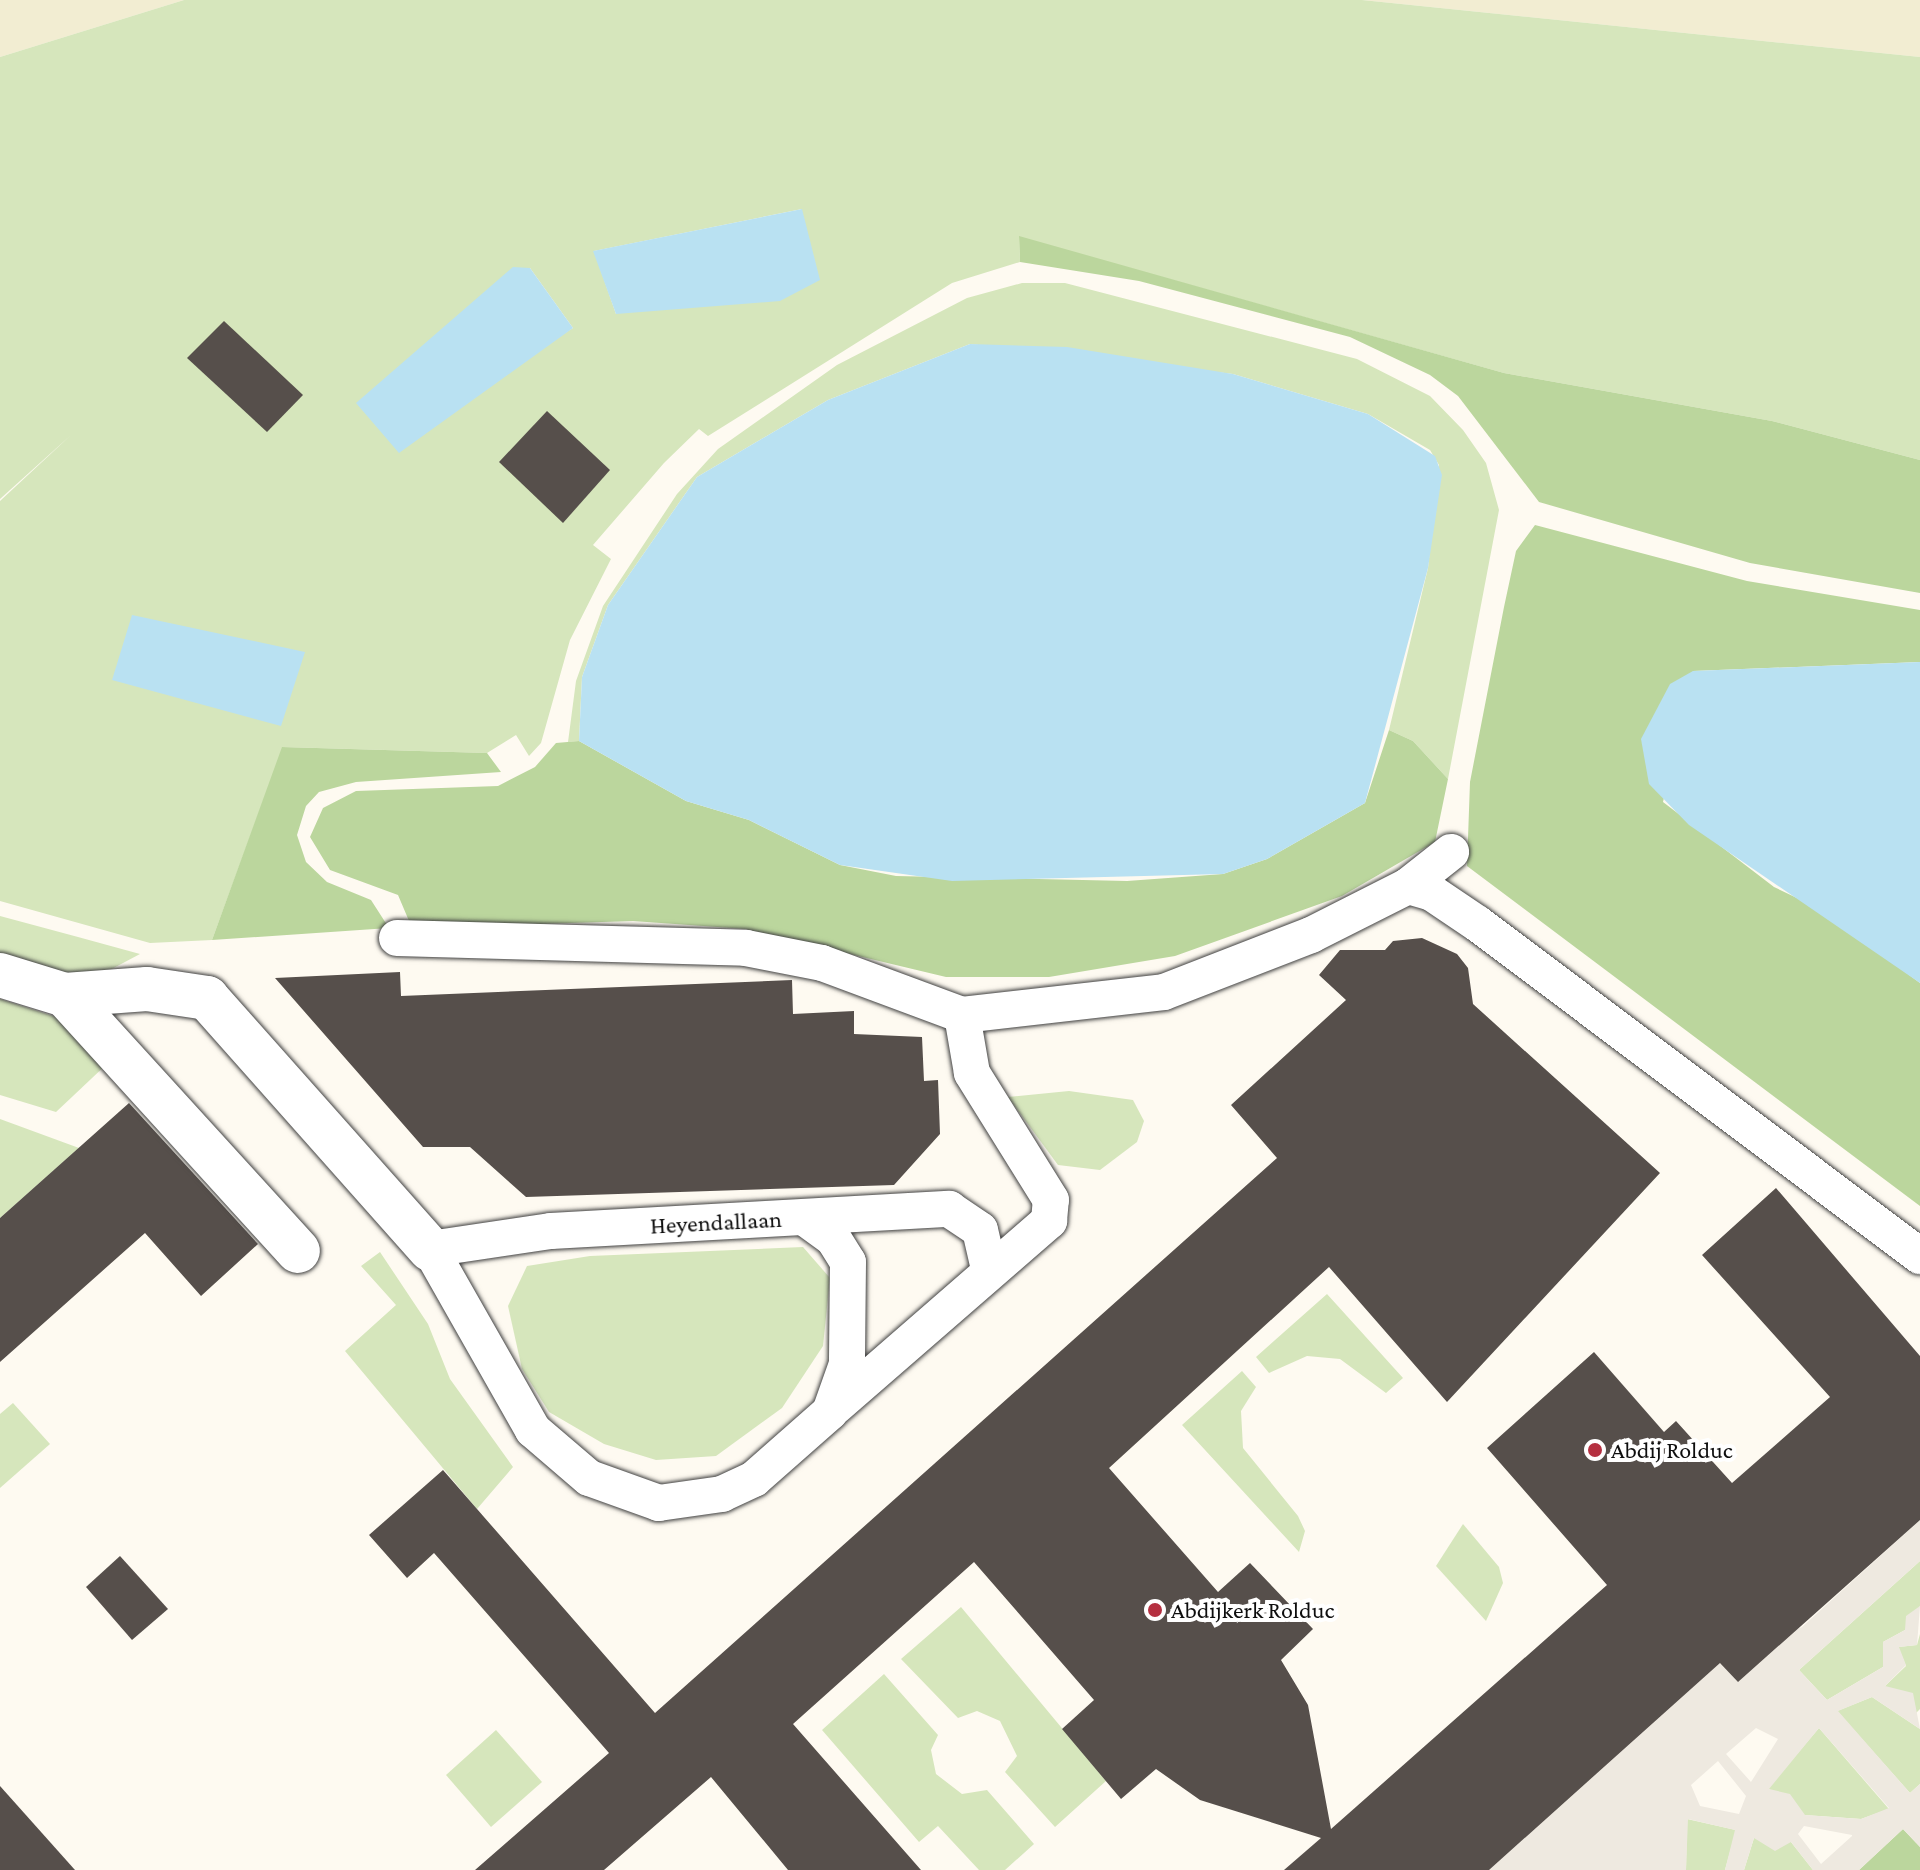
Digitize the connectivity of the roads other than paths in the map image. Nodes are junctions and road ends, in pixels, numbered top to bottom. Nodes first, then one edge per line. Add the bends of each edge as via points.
1 (1451, 852) dead end
2 (1408, 886) junction
3 (397, 938) dead end
4 (0, 975) edge
5 (65, 995) junction
6 (962, 1015) junction
7 (805, 1218) junction
8 (430, 1249) junction
9 (298, 1251) dead end
10 (1920, 1256) edge
11 (989, 1269) junction
12 (830, 1412) junction

1 - 2 lane
2 - 6 lane via 1261,957 1164,992
2 - 10 lane via 1432,893 1478,924
3 - 6 lane via 746,948 822,963
4 - 5 street
5 - 8 street via 147,989 207,998
5 - 9 street
6 - 11 lane via 972,1073 1051,1200 1036,1238
7 - 8 lane, Heyendallaan via 551,1231
7 - 11 lane via 949,1209 980,1230
7 - 12 lane, Heyendallaan via 833,1238 848,1262 847,1364
8 - 12 lane via 516,1408 570,1466 619,1493 659,1503 737,1488
11 - 12 lane

